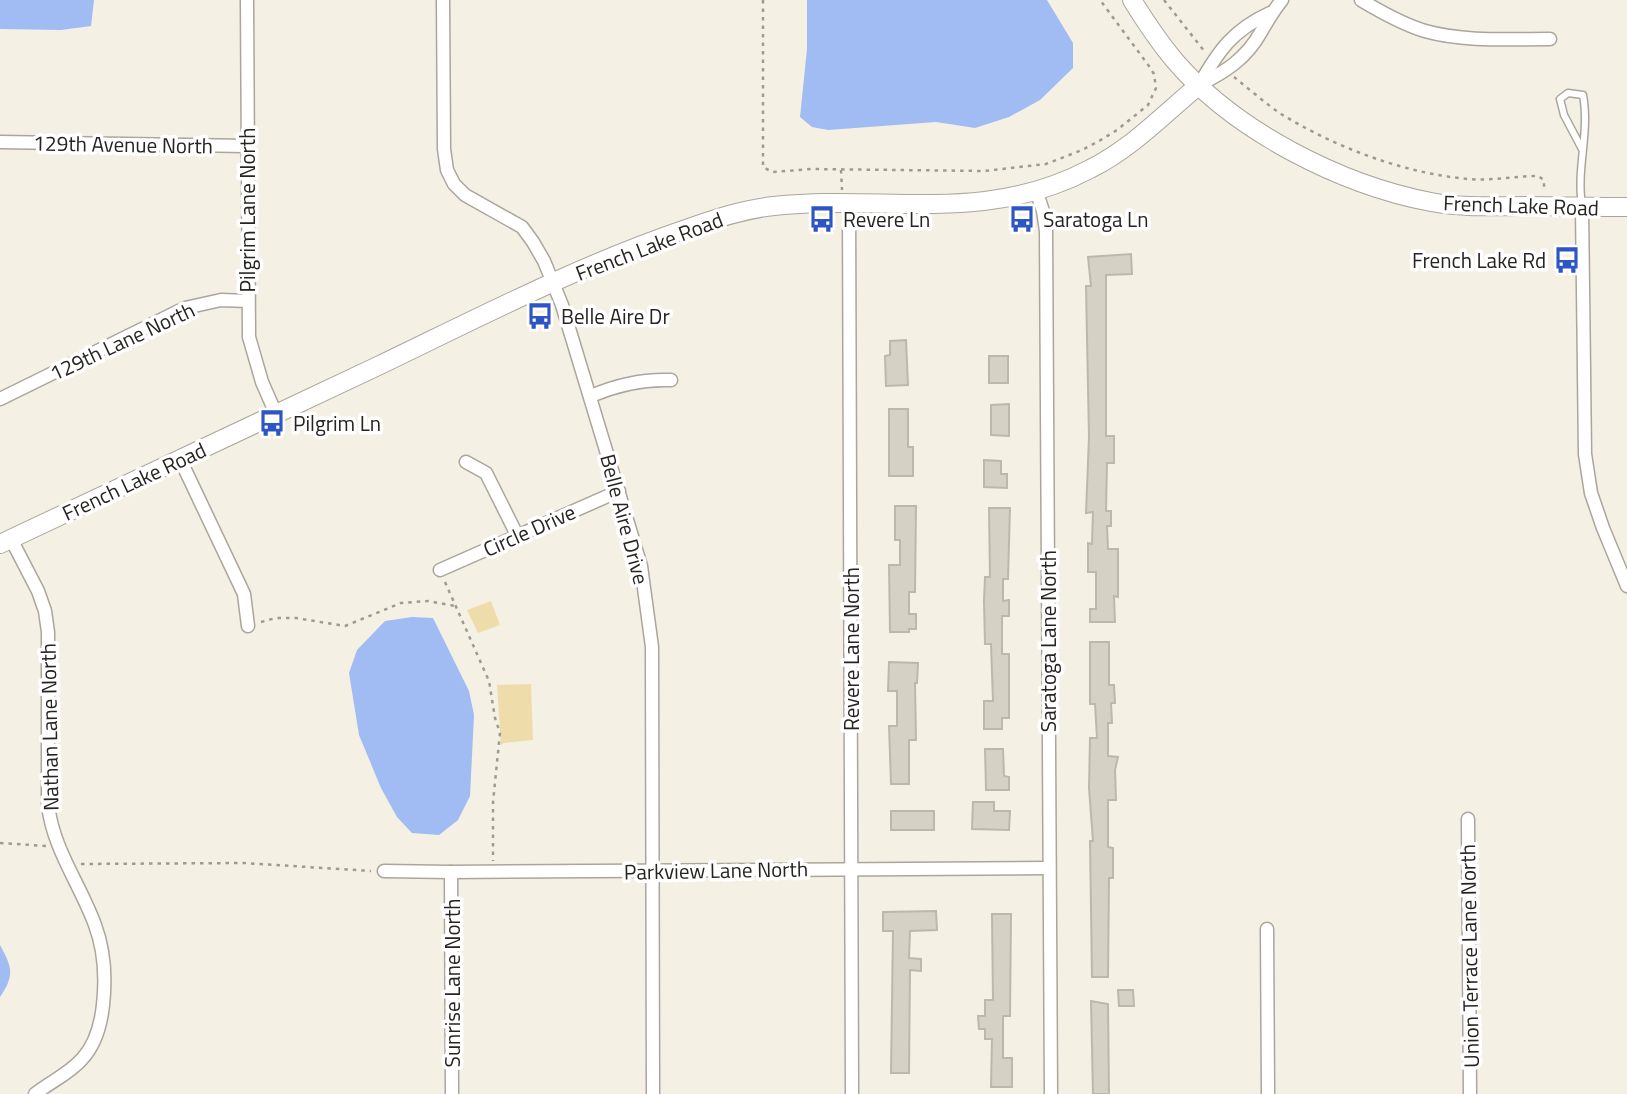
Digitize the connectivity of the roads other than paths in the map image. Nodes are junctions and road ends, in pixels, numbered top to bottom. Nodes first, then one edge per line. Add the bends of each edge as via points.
1 (247, 0) edge
2 (443, 0) edge
3 (1132, 0) edge
4 (1282, 0) edge
5 (1361, 0) edge
6 (1270, 13) junction
7 (1550, 39) dead end
8 (1199, 85) junction
9 (0, 142) edge
10 (247, 146) junction
11 (1582, 149) junction
12 (1036, 190) junction
13 (849, 204) junction
14 (1582, 207) junction
15 (1627, 207) edge
16 (553, 282) junction
17 (248, 301) junction
18 (671, 380) dead end
19 (591, 396) junction
20 (0, 399) edge
21 (276, 414) junction
22 (180, 459) junction
23 (466, 462) dead end
24 (619, 491) junction
25 (517, 535) junction
26 (6, 541) edge
27 (440, 570) road end
28 (1627, 586) edge
29 (248, 626) road end
30 (1468, 819) dead end
31 (1049, 868) junction
32 (852, 869) junction
33 (384, 871) road end
34 (652, 871) junction
35 (451, 873) junction
36 (1267, 929) dead end
37 (35, 1094) edge
38 (452, 1094) edge
39 (653, 1094) edge
40 (852, 1094) edge
41 (1051, 1094) edge
42 (1268, 1094) edge
43 (1470, 1094) edge

1 - 10 street, Pilgrim Lane North
2 - 16 street, Belle Aire Drive via 447,170 465,195 522,228
3 - 8 street via 1175,61
4 - 6 street
5 - 7 street via 1426,31 1473,38
6 - 8 street via 1247,23 1219,52
6 - 8 street via 1261,34 1234,67
8 - 12 street, French Lake Road via 1114,156
8 - 14 street, French Lake Road via 1283,146 1371,186 1433,202
9 - 10 street, 129th Avenue North
10 - 17 street, Pilgrim Lane North
11 - 11 lane via 1586,124 1583,95 1568,93 1560,99
11 - 14 lane
12 - 13 street, French Lake Road via 978,203
12 - 31 street, Saratoga Lane North via 1046,231
13 - 16 street, French Lake Road via 772,206 724,216
13 - 32 street, Revere Lane North
14 - 15 street, French Lake Road
14 - 28 street via 1585,454 1591,493
16 - 19 street, Belle Aire Drive
16 - 21 street, French Lake Road
17 - 20 street, 129th Lane North via 220,300 185,308
17 - 21 street, Pilgrim Lane North via 248,337
18 - 19 street via 654,379
19 - 24 street, Belle Aire Drive
21 - 22 street, French Lake Road
22 - 26 street, French Lake Road
22 - 29 street via 244,594
23 - 25 street via 486,473
24 - 25 street, Circle Drive
24 - 34 street, Belle Aire Drive via 641,566 652,647
25 - 27 street, Circle Drive
26 - 37 street, Nathan Lane North via 38,591 45,611 50,826 95,923 103,962 101,1020 95,1040 84,1058
30 - 43 street, Union Terrace Lane North
31 - 32 street, Parkview Lane North
31 - 41 street, Saratoga Lane North
32 - 34 street, Parkview Lane North
32 - 40 street, Revere Lane North
33 - 35 street, Parkview Lane North
34 - 35 street, Parkview Lane North
34 - 39 street, Belle Aire Drive
35 - 38 street, Sunrise Lane North
36 - 42 street

